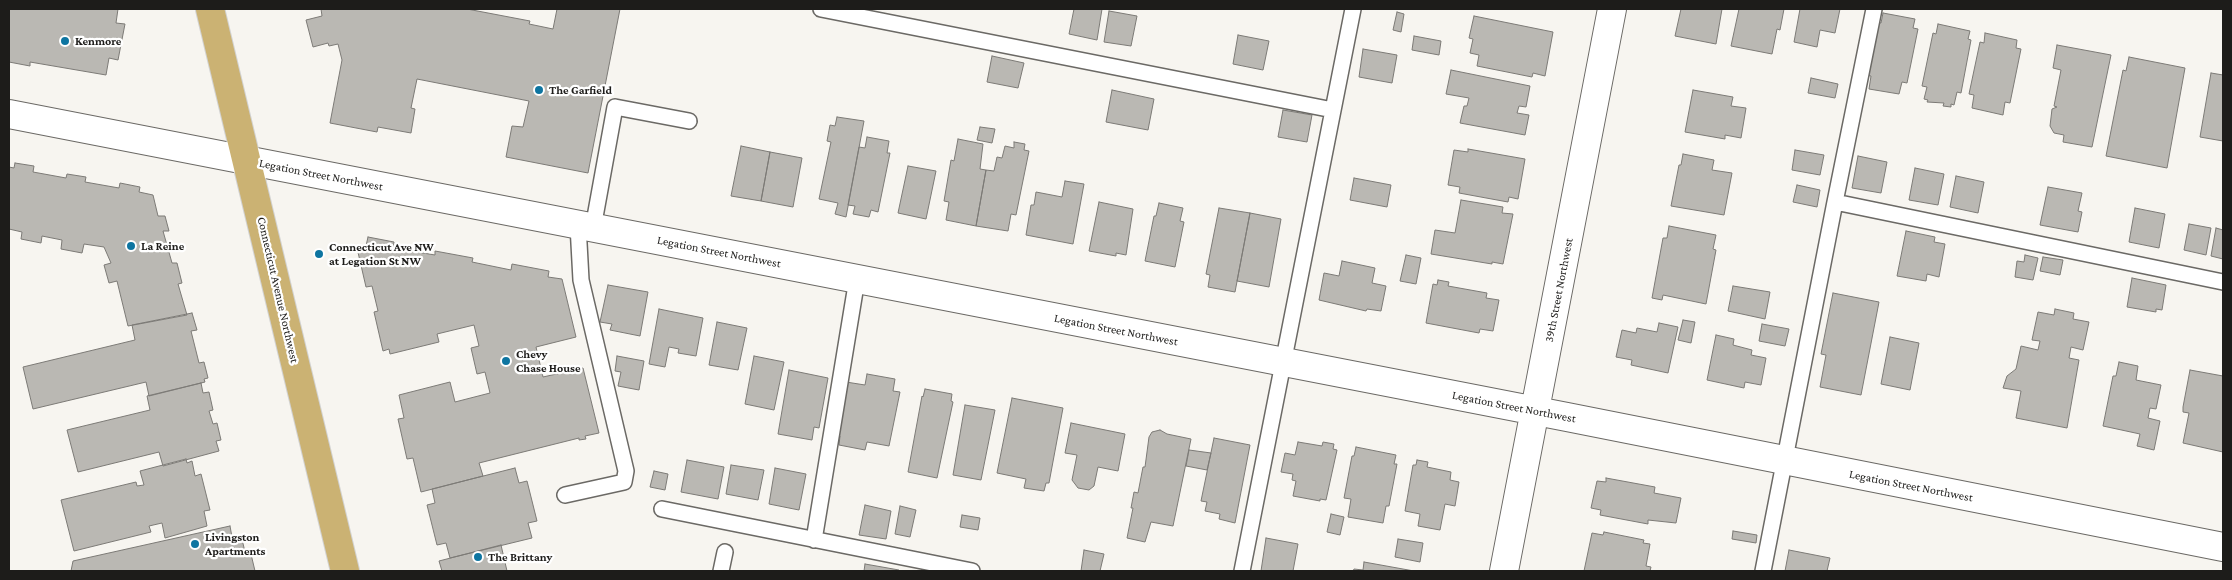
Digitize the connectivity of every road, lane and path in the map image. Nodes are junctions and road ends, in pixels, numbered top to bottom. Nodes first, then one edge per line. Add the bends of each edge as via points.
1 (210, 9) edge
2 (821, 9) edge
3 (1353, 9) edge
4 (1612, 9) edge
5 (1874, 9) edge
6 (1333, 110) junction
7 (9, 114) edge
8 (689, 121) dead end
9 (247, 161) junction
10 (1835, 202) junction
11 (585, 226) junction
12 (858, 279) junction
13 (2223, 282) edge
14 (1284, 362) junction
15 (1535, 411) junction
16 (1784, 461) junction
17 (565, 494) dead end
18 (662, 509) dead end
19 (814, 540) junction
20 (2223, 547) edge
21 (725, 552) dead end
22 (345, 571) edge
23 (721, 571) edge
24 (972, 571) edge
25 (1242, 571) edge
26 (1504, 571) edge
27 (1763, 571) edge

1 - 9 main road, Connecticut Avenue Northwest
2 - 6 lane
3 - 6 lane
4 - 15 street, 39th Street Northwest
5 - 10 lane
6 - 14 lane
7 - 9 street, Legation Street Northwest
8 - 11 lane via 615,107
9 - 11 street, Legation Street Northwest
9 - 22 main road, Connecticut Avenue Northwest
10 - 13 lane
10 - 16 lane
11 - 12 street, Legation Street Northwest
11 - 17 lane via 580,280 626,471 624,482
12 - 14 street, Legation Street Northwest
12 - 19 lane
14 - 15 street, Legation Street Northwest
14 - 25 lane
15 - 16 street, Legation Street Northwest
15 - 26 street, 39th Street Northwest
16 - 20 street, Legation Street Northwest
16 - 27 lane
18 - 19 lane
19 - 24 lane
21 - 23 lane

